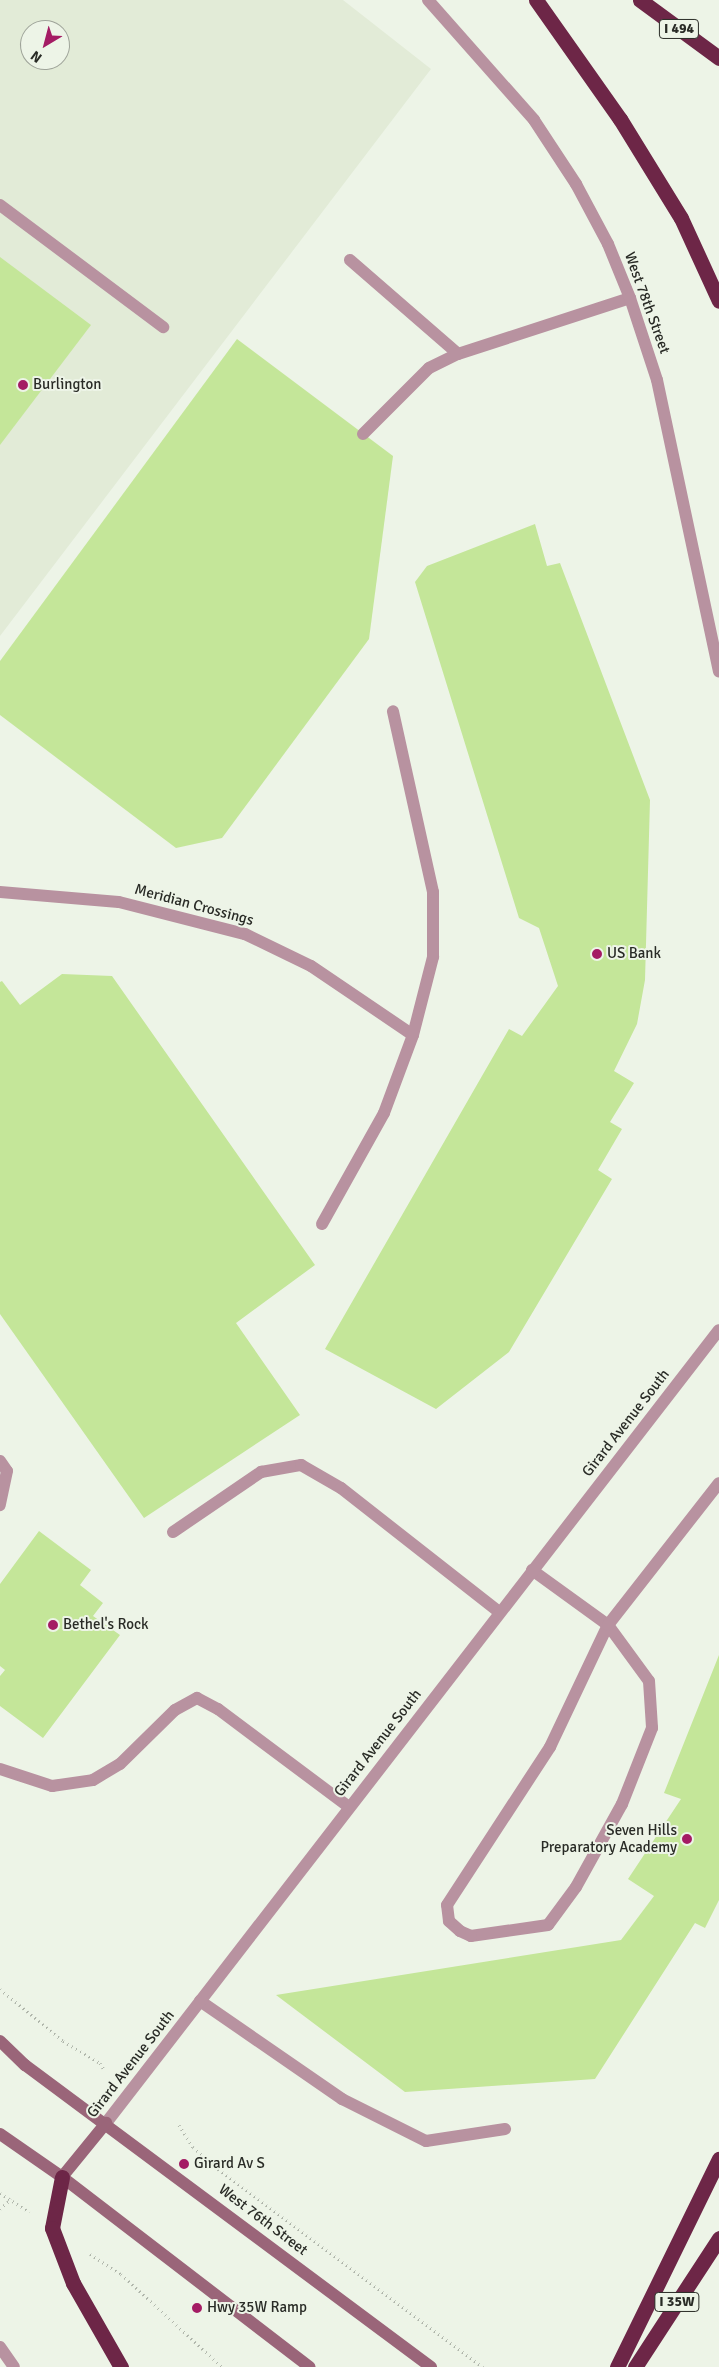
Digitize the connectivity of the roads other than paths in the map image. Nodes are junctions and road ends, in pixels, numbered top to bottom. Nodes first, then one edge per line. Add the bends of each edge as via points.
1 (428, 0) edge
2 (536, 0) edge
3 (640, 0) edge
4 (719, 58) edge
5 (0, 205) edge
6 (350, 260) dead end
7 (630, 298) junction
8 (719, 301) edge
9 (163, 327) dead end
10 (458, 354) junction
11 (363, 434) dead end
12 (719, 671) edge
13 (393, 711) dead end
14 (0, 892) edge
15 (413, 1035) junction
16 (322, 1224) dead end
17 (719, 1330) edge
18 (0, 1461) edge
19 (719, 1483) edge
20 (0, 1506) edge
21 (173, 1532) dead end
22 (532, 1570) junction
23 (499, 1612) junction
24 (608, 1625) junction
25 (0, 1769) edge
26 (349, 1806) junction
27 (200, 2000) junction
28 (0, 2041) edge
29 (106, 2123) junction
30 (505, 2128) dead end
31 (0, 2134) edge
32 (719, 2159) edge
33 (62, 2177) junction
34 (719, 2238) edge
35 (0, 2347) edge
36 (122, 2366) edge
37 (14, 2367) edge
38 (310, 2367) edge
39 (431, 2367) edge
40 (617, 2367) edge
41 (635, 2367) edge

1 - 7 street, West 78th Street via 534,120 576,184 608,244
2 - 8 highway via 620,119 670,202
3 - 4 highway, I 494
5 - 9 street
6 - 10 street
7 - 10 street
7 - 12 street, West 78th Street via 657,380
10 - 11 street via 430,368
13 - 15 street via 432,892 433,957
14 - 15 street, Meridian Crossings via 119,902 245,934 311,966
15 - 16 street via 384,1113
17 - 22 street, Girard Avenue South
18 - 20 street via 7,1471
19 - 24 street
21 - 23 street via 261,1472 301,1465 340,1488
22 - 23 street, Girard Avenue South
22 - 24 street
23 - 26 street, Girard Avenue South
24 - 24 street via 550,1747 447,1906 449,1920 460,1931 471,1936 548,1925 576,1887 622,1804 652,1728 649,1681
25 - 26 street via 52,1786 94,1780 120,1764 175,1710 197,1698 218,1709
26 - 27 street, Girard Avenue South
27 - 29 street, Girard Avenue South
27 - 30 street via 342,2098 426,2141
28 - 29 street, West 76th Street via 25,2065
29 - 33 street, Girard Avenue South
29 - 39 street, West 76th Street
31 - 33 street
32 - 40 highway
33 - 36 highway via 52,2228 73,2283
33 - 38 street
34 - 41 highway, I 35W
35 - 37 street

